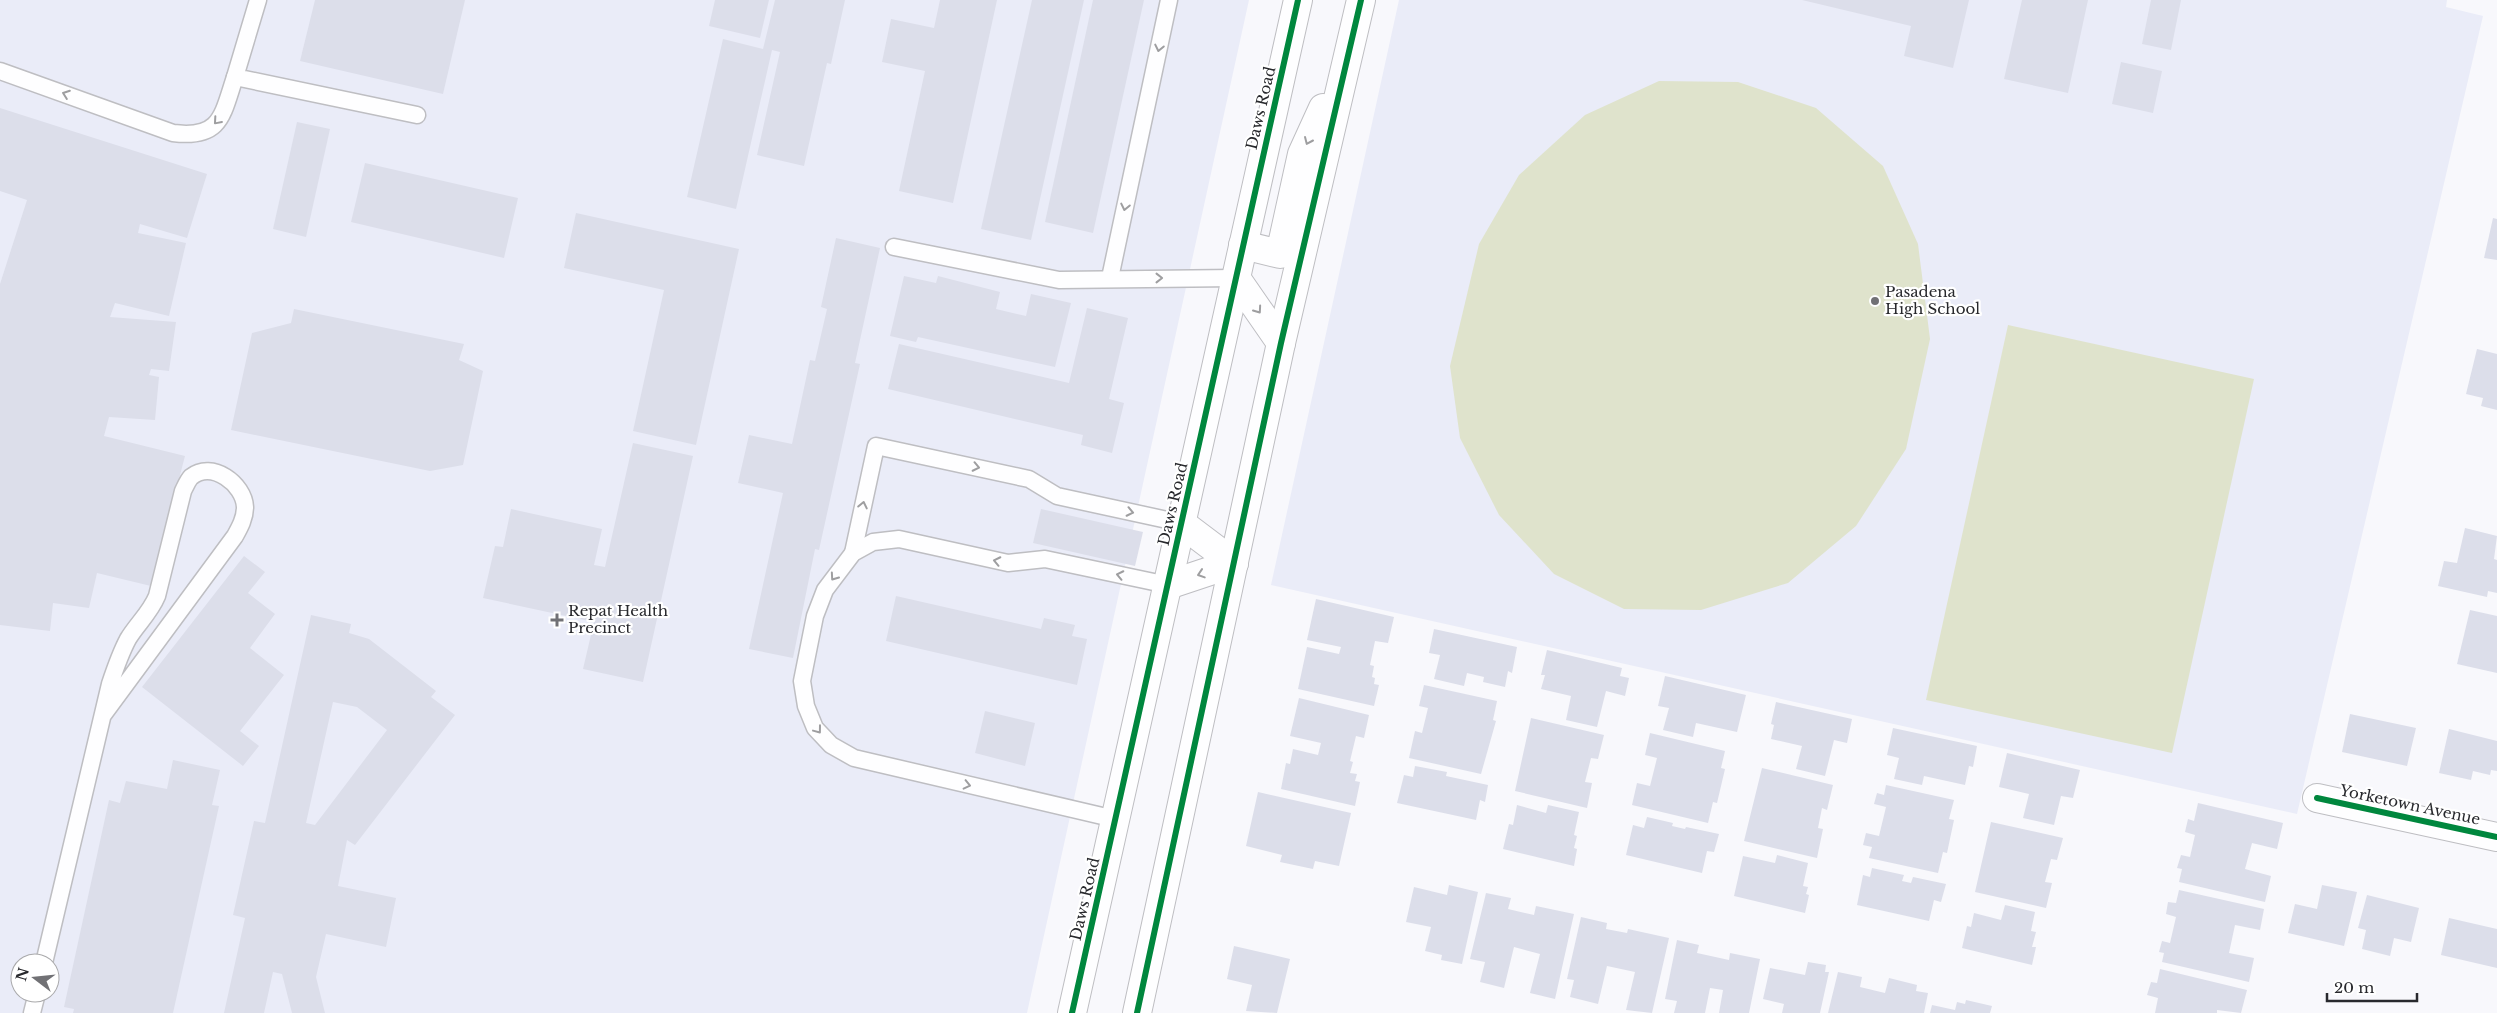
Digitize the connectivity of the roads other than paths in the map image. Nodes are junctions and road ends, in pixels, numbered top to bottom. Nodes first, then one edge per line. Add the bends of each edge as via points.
1 (258, 0) edge
2 (1169, 0) edge
3 (1298, 0) edge
4 (1361, 0) edge
5 (1350, 49) junction
6 (0, 71) edge
7 (235, 77) junction
8 (417, 115) dead end
9 (1243, 245) junction
10 (894, 247) dead end
11 (1110, 278) junction
12 (1236, 278) junction
13 (1281, 343) junction
14 (1181, 523) junction
15 (853, 553) junction
16 (1234, 563) junction
17 (1168, 584) junction
18 (103, 716) junction
19 (2317, 798) dead end
20 (1115, 819) junction
21 (2497, 837) edge
22 (46, 953) edge
23 (1072, 1013) edge
24 (1137, 1013) edge

1 - 7 lane
2 -> 11 lane
3 - 9 main road, Daws Road
4 - 5 main road
5 -> 9 main road via 1302,154 1280,254
5 - 13 main road
7 -> 6 lane via 222,116 210,129 194,135 173,132
7 - 8 lane
9 - 12 main road, Daws Road
10 - 11 lane via 1059,280
11 -> 12 lane
12 -> 13 main road
12 - 14 main road, Daws Road
13 - 16 main road
15 -> 14 lane via 876,446 1029,479 1057,496
14 - 16 main road
14 - 17 main road, Daws Road
17 -> 15 lane via 1045,559 1008,563 899,539 872,542
15 -> 20 lane via 825,590 815,616 802,681 806,706 815,728 831,745 854,758
16 -> 17 main road
16 - 24 main road
17 - 20 main road, Daws Road
18 - 18 lane via 242,522 245,506 242,494 227,477 201,473 190,478 157,596 119,659
18 - 22 lane
19 - 21 main road, Yorketown Avenue
20 - 23 main road, Daws Road

